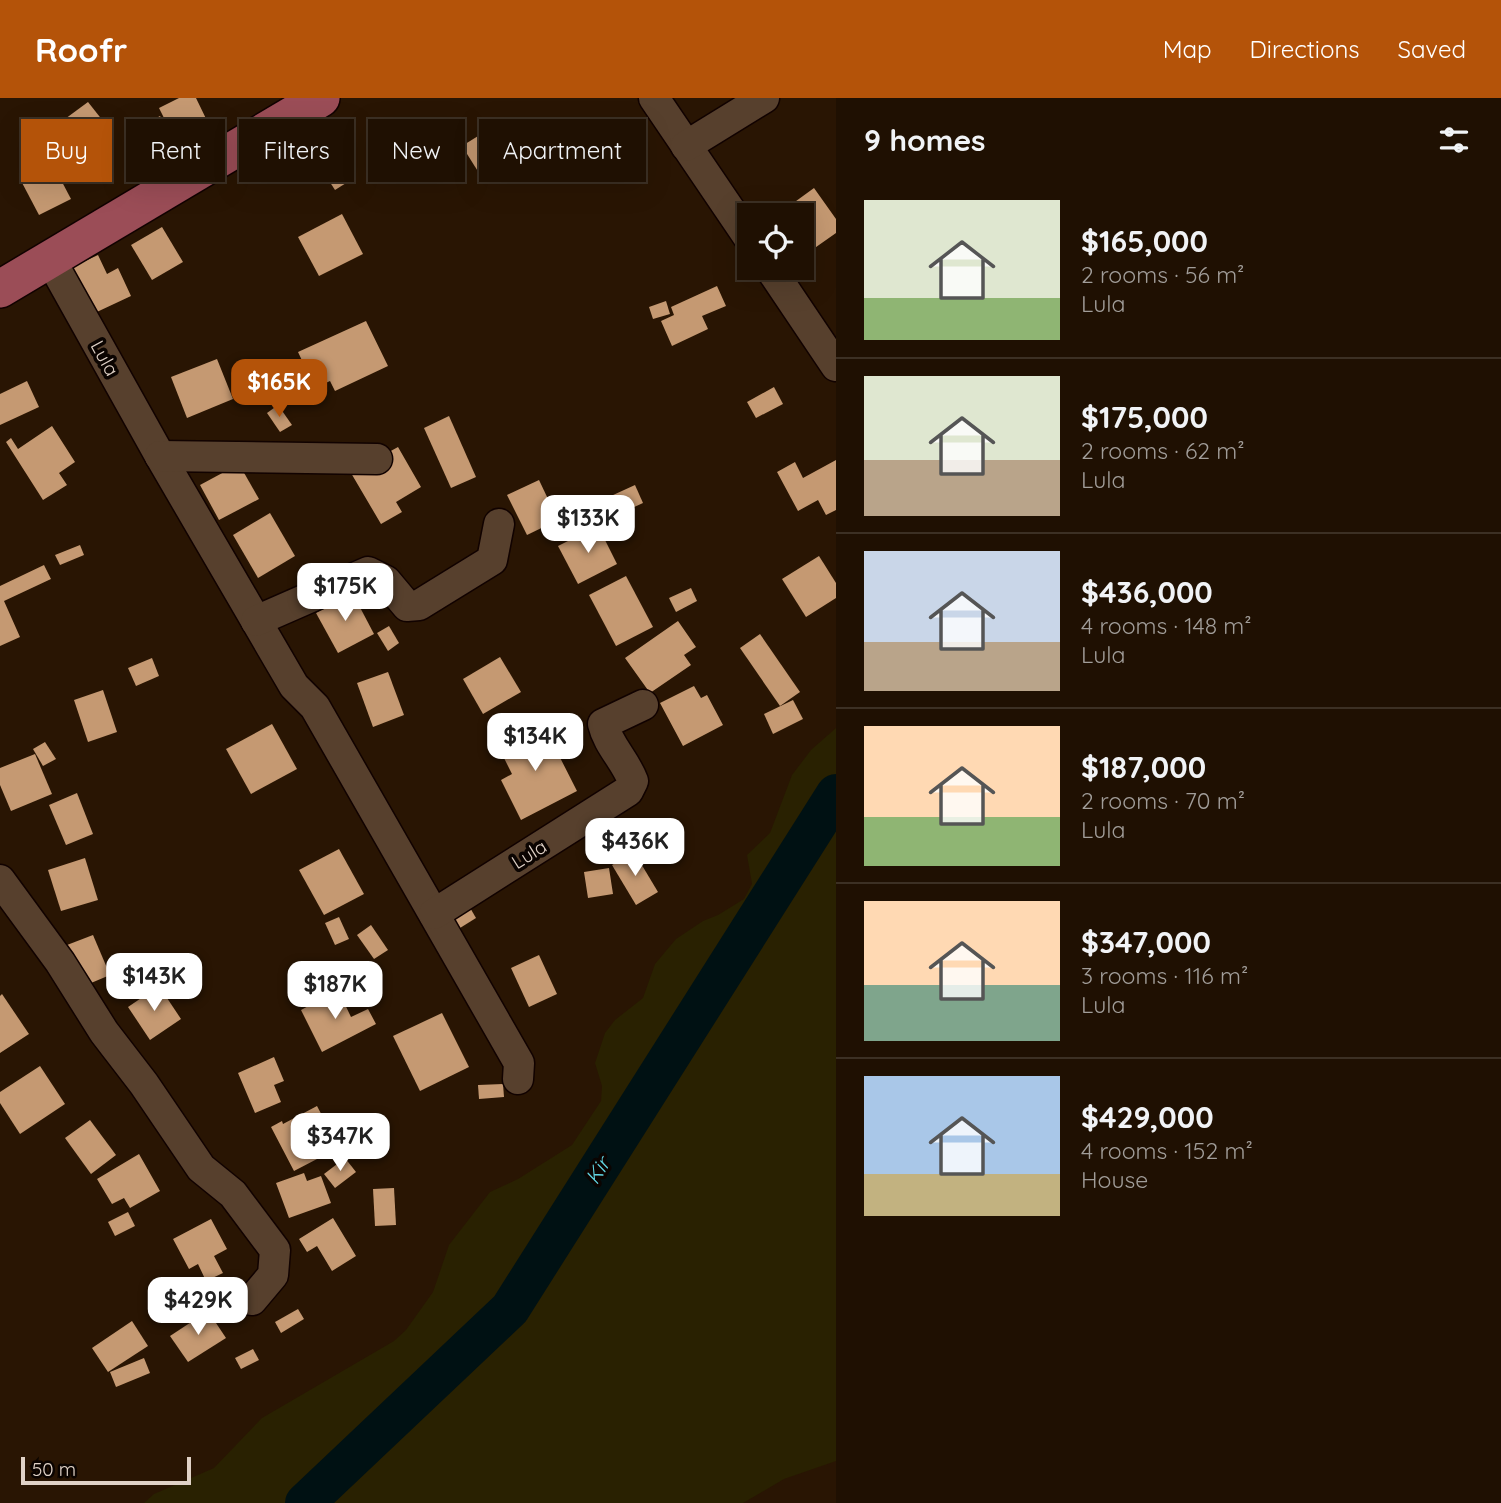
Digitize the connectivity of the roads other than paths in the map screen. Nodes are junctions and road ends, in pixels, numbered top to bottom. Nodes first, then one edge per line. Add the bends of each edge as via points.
1 (321, 98) edge
2 (654, 98) edge
3 (764, 98) edge
4 (687, 146) junction
5 (737, 220) edge
6 (50, 259) junction
7 (777, 280) edge
8 (0, 289) edge
9 (836, 366) edge
10 (160, 457) junction
11 (377, 459) dead end
12 (499, 524) dead end
13 (256, 621) junction
14 (643, 705) dead end
15 (0, 880) edge
16 (434, 914) junction
17 (518, 1079) dead end
18 (252, 1300) dead end

1 - 6 main road
2 - 4 street
3 - 4 street
4 - 5 street
6 - 8 main road
6 - 10 street, Lula
7 - 9 street
10 - 11 street
10 - 13 street, Lula
12 - 13 street via 492,560 419,605 407,606 386,581 368,572
13 - 16 street, Lula via 294,685 315,707
14 - 16 street, Lula via 603,724 633,780 628,791
15 - 18 street via 201,1168 233,1194 275,1250 274,1275
16 - 17 street, Lula via 519,1063

